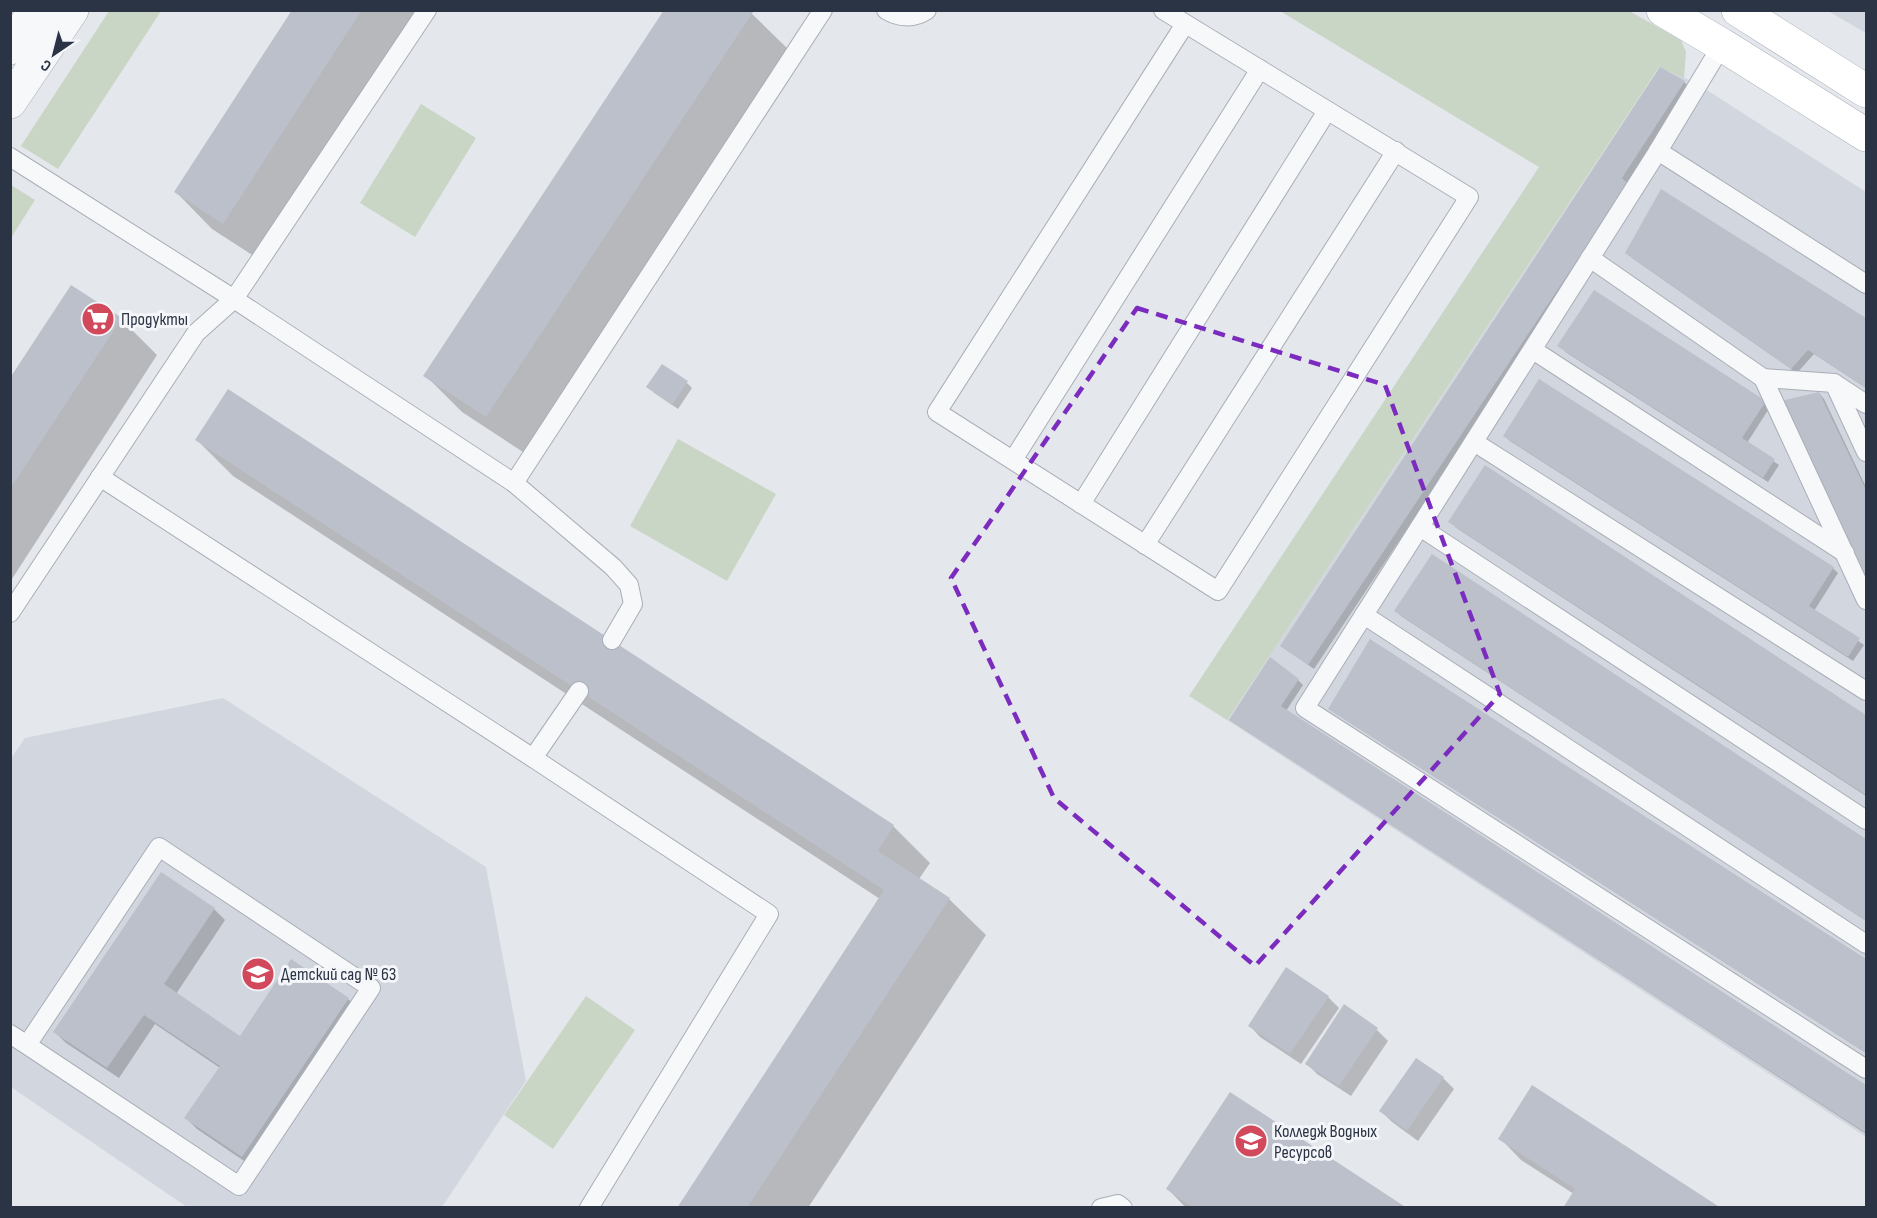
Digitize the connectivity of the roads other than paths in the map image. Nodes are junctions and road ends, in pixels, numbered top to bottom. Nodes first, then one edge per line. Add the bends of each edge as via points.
1 (36, 10) edge
2 (72, 10) edge
3 (427, 10) edge
4 (823, 10) edge
5 (886, 10) edge
6 (927, 10) edge
7 (1163, 10) edge
8 (1663, 10) edge
9 (1738, 10) edge
10 (1185, 24) junction
11 (1722, 45) junction
12 (10, 48) edge
13 (1260, 69) junction
14 (1866, 92) edge
15 (10, 102) edge
16 (1327, 111) junction
17 (1866, 135) edge
18 (1396, 151) junction
19 (1658, 151) junction
20 (10, 157) edge
21 (1590, 258) junction
22 (1866, 284) edge
23 (234, 299) junction
24 (1533, 350) junction
25 (1763, 378) junction
26 (1834, 382) junction
27 (1866, 404) edge
28 (1474, 442) junction
29 (1866, 452) edge
30 (1013, 460) junction
31 (100, 477) junction
32 (514, 483) junction
33 (1082, 504) junction
34 (1420, 527) junction
35 (1146, 544) junction
36 (1845, 553) junction
37 (1866, 600) edge
38 (10, 613) edge
39 (1364, 615) junction
40 (612, 640) dead end
41 (579, 691) dead end
42 (1866, 691) edge
43 (533, 758) junction
44 (1866, 820) edge
45 (1866, 944) edge
46 (10, 1034) edge
47 (27, 1045) junction
48 (1866, 1069) edge
49 (589, 1208) edge
50 (1101, 1208) edge
51 (1123, 1208) edge

1 - 12 street
2 - 15 street
3 - 23 lane
4 - 32 lane
5 - 6 lane via 896,16 919,16
7 - 10 lane
8 - 11 main road
9 - 14 main road
10 - 13 lane
10 - 30 lane via 938,412
11 - 17 main road
11 - 19 lane
13 - 16 lane
13 - 30 lane
16 - 18 lane
16 - 33 lane
18 - 35 lane
18 - 35 lane via 1469,197 1289,480 1218,591
19 - 21 lane
19 - 22 lane
20 - 23 lane
21 - 24 lane
21 - 25 lane
23 - 31 lane via 196,333
23 - 32 lane
24 - 28 lane
24 - 36 lane
25 - 26 lane
25 - 36 lane
26 - 27 lane
26 - 29 lane
28 - 34 lane
28 - 42 lane
30 - 33 lane
31 - 38 lane
31 - 43 lane
32 - 40 lane via 629,585 633,604
33 - 35 lane
34 - 39 lane
34 - 44 lane
36 - 37 lane
39 - 45 lane
39 - 48 lane via 1305,708
41 - 43 lane
43 - 49 lane via 769,914
46 - 47 lane
47 - 47 lane via 239,1186 371,988 159,847
50 - 51 lane via 1118,1204

